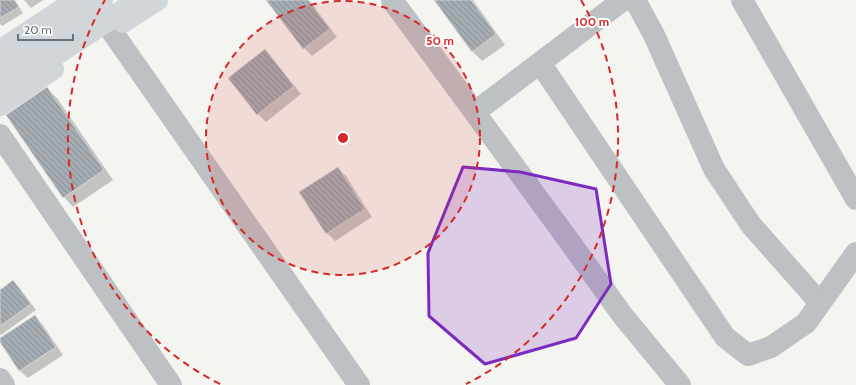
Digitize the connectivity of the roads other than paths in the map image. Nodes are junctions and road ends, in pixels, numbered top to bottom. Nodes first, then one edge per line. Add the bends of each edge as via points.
1 (102, 0) edge
2 (139, 0) edge
3 (157, 0) edge
4 (392, 0) edge
5 (623, 0) edge
6 (635, 0) edge
7 (742, 0) edge
8 (68, 2) edge
9 (111, 30) junction
10 (0, 51) edge
11 (540, 63) junction
12 (0, 66) edge
13 (0, 91) edge
14 (0, 105) edge
15 (475, 112) junction
16 (0, 135) edge
17 (856, 199) edge
18 (856, 253) edge
19 (820, 303) junction
20 (0, 379) edge
21 (4, 385) edge
22 (171, 385) edge
23 (359, 385) edge
24 (680, 385) edge

1 - 12 main road
2 - 13 main road
3 - 9 main road
4 - 15 street
5 - 11 street
6 - 19 street via 654,35 714,169 750,225
7 - 17 street
8 - 10 main road
9 - 14 main road
9 - 23 street
11 - 15 street
11 - 19 street via 725,337 748,355 771,347 806,323
15 - 24 street via 623,316
16 - 22 street
18 - 19 street
20 - 21 street

